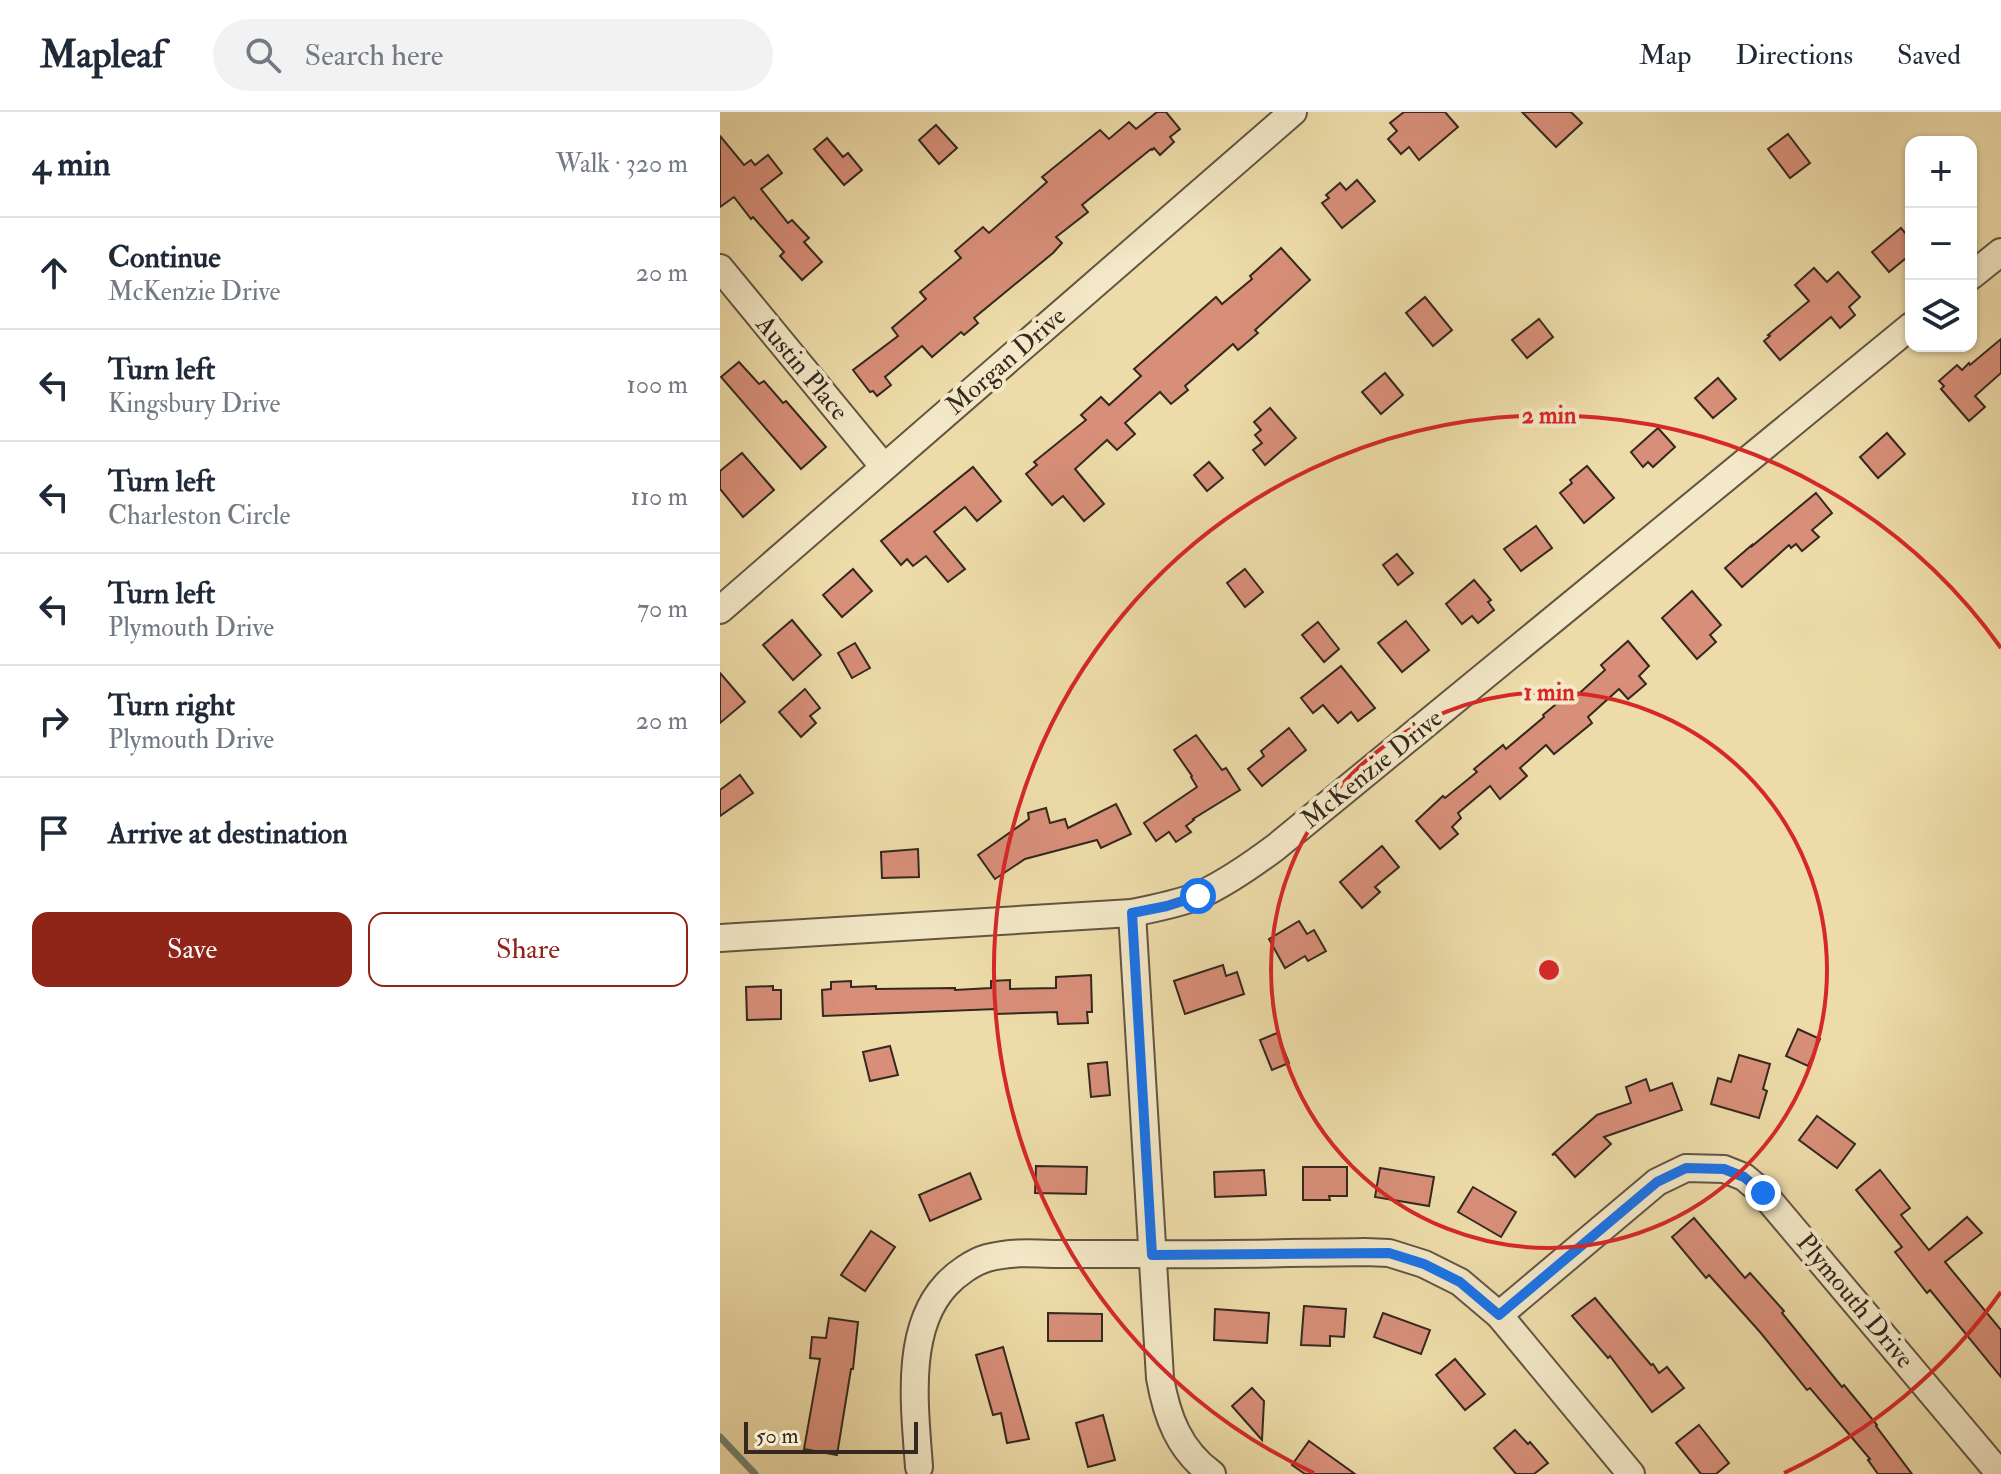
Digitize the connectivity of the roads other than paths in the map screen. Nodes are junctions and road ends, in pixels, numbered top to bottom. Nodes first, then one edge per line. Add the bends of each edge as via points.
1 (1293, 112) edge
2 (2001, 252) edge
3 (720, 268) edge
4 (1977, 271) edge
5 (1905, 331) edge
6 (884, 467) junction
7 (720, 610) edge
8 (1132, 913) junction
9 (720, 938) edge
10 (1152, 1255) junction
11 (1499, 1315) junction
12 (919, 1467) dead end
13 (1212, 1474) edge
14 (1631, 1474) edge
15 (2000, 1474) edge

1 - 6 street, Morgan Drive
2 - 4 street
3 - 6 street, Austin Place
5 - 8 street, McKenzie Drive via 1276,847 1198,896
6 - 7 street, Morgan Drive
8 - 9 street, McKenzie Drive
8 - 10 street
10 - 11 street via 1389,1253 1460,1282
10 - 12 street via 1011,1253 983,1259 946,1285 917,1345
10 - 13 street via 1165,1407 1186,1450
11 - 14 street
11 - 15 street, Plymouth Drive via 1657,1182 1686,1168 1724,1169 1763,1193

